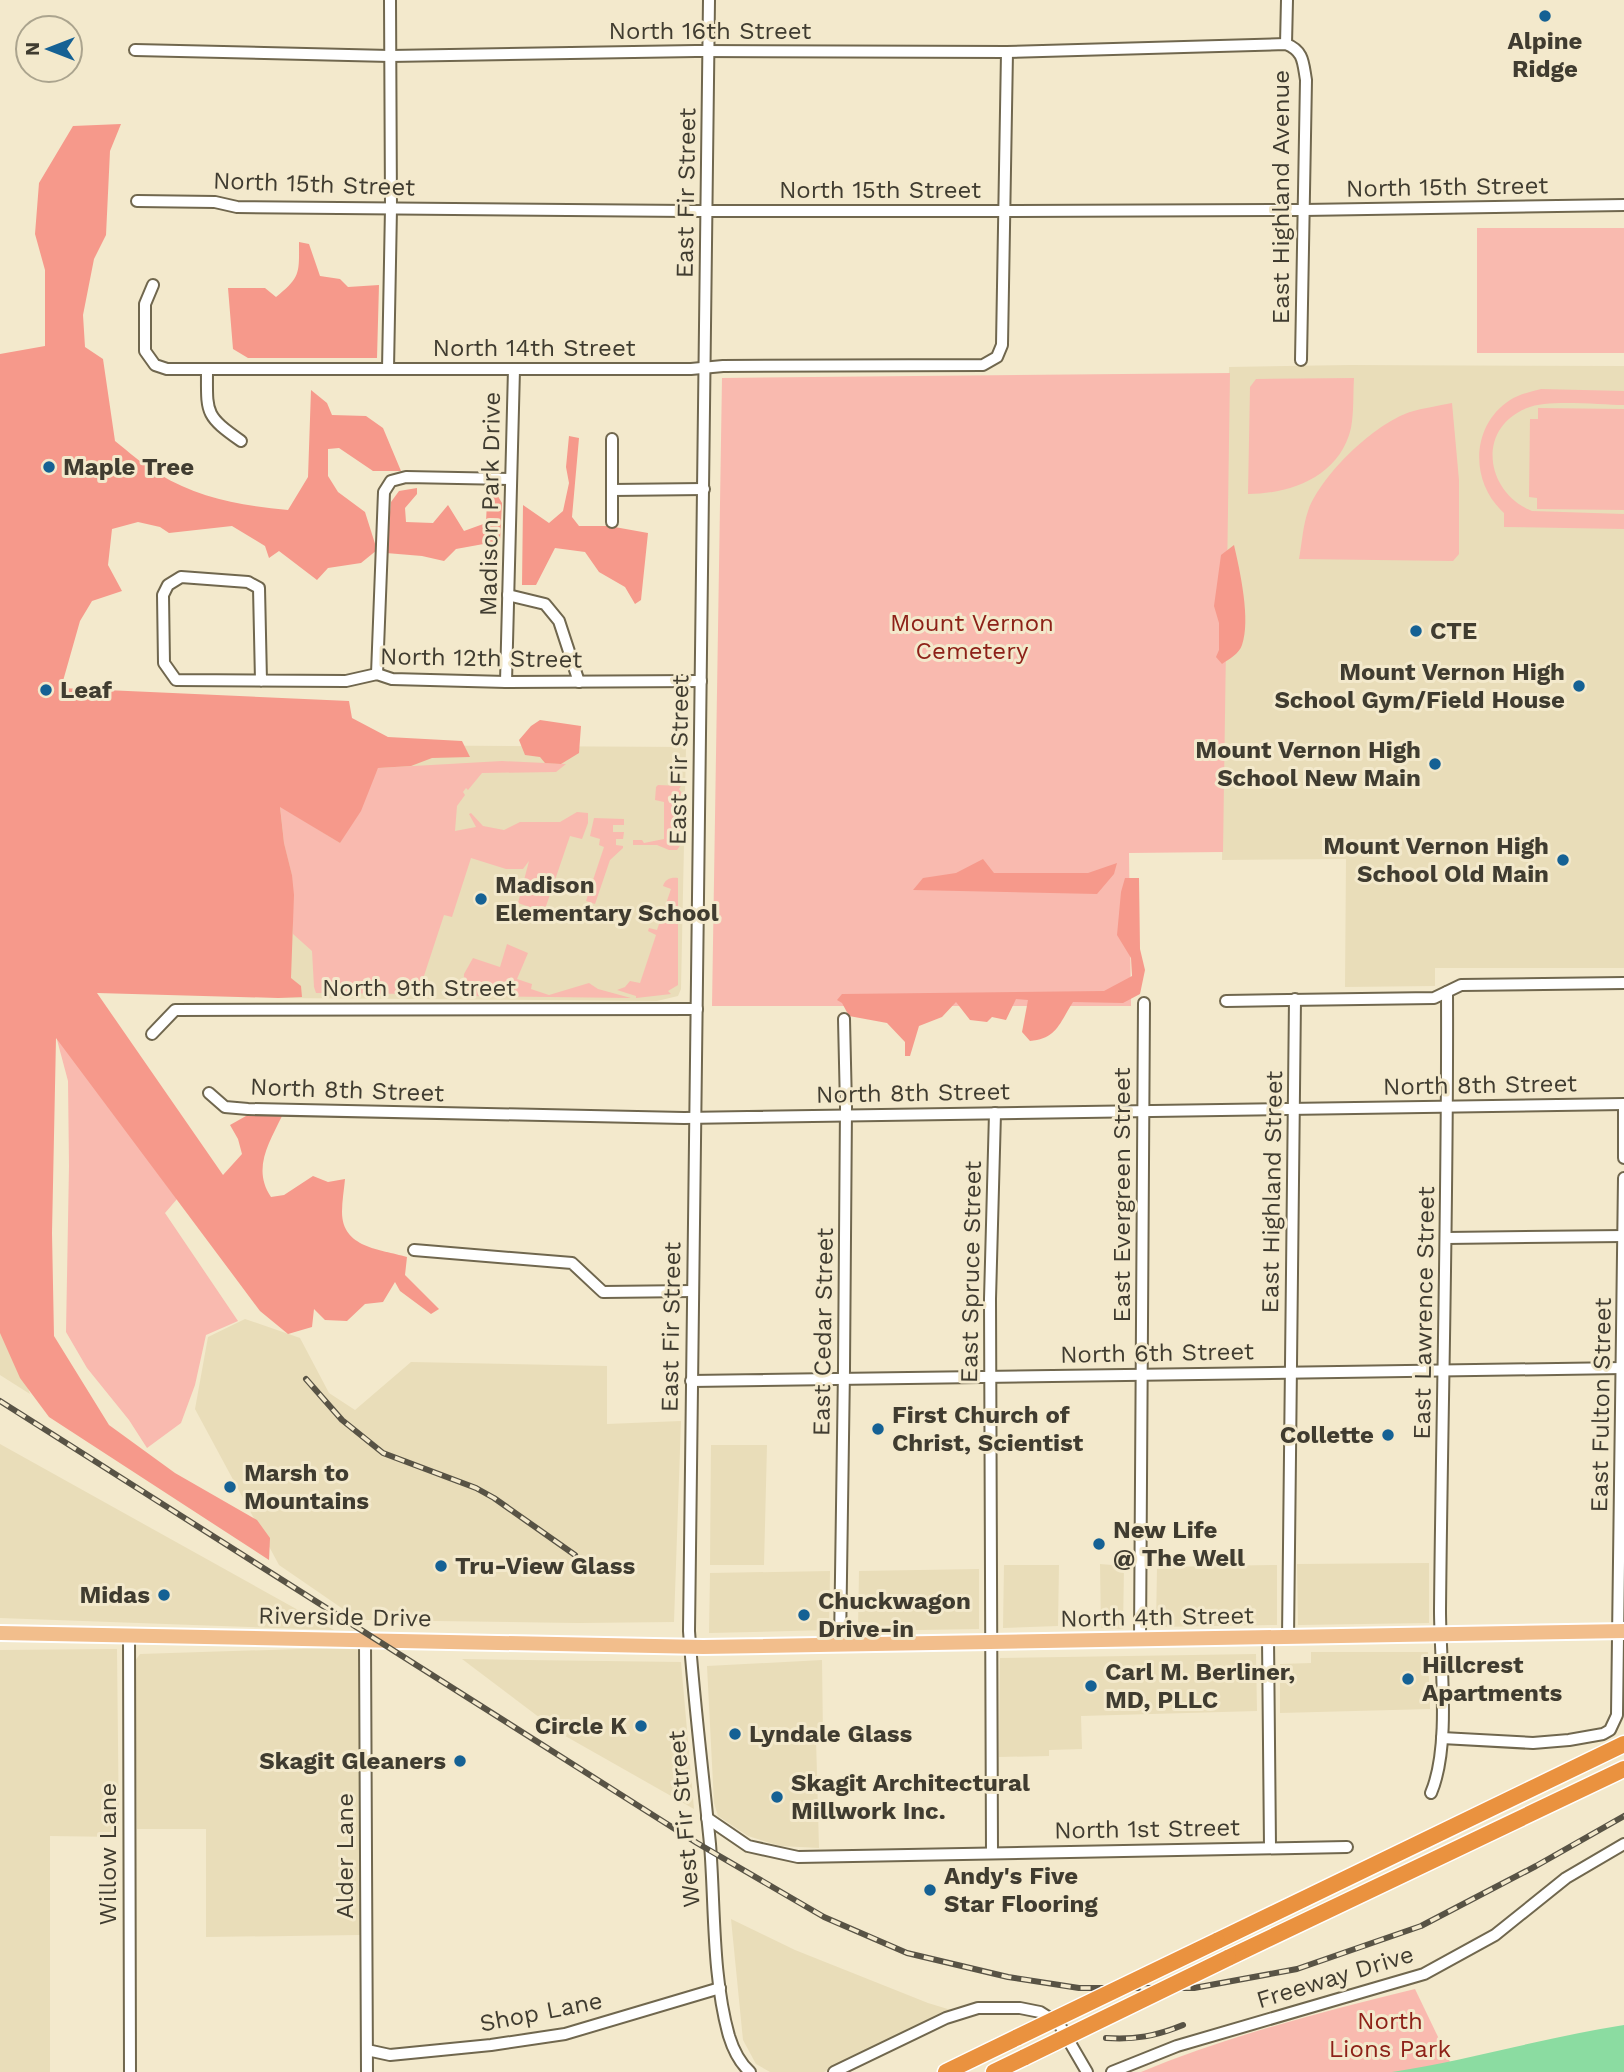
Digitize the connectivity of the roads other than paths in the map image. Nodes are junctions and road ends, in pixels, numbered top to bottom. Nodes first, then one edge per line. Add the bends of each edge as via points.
1 (390, 0) edge
2 (709, 0) edge
3 (1287, 0) edge
4 (1286, 44) junction
5 (135, 50) dead end
6 (709, 52) junction
7 (1007, 52) junction
8 (390, 56) junction
9 (137, 201) dead end
10 (1624, 205) edge
11 (391, 208) junction
12 (1304, 210) junction
13 (707, 211) junction
14 (1005, 211) junction
15 (153, 285) dead end
16 (1301, 360) dead end
17 (705, 368) junction
18 (207, 369) junction
19 (387, 369) junction
20 (514, 369) junction
21 (612, 439) dead end
22 (241, 441) dead end
23 (511, 479) junction
24 (704, 489) junction
25 (612, 490) junction
26 (612, 522) dead end
27 (508, 595) junction
28 (377, 674) junction
29 (261, 681) junction
30 (701, 681) junction
31 (506, 682) junction
32 (579, 682) junction
33 (1624, 983) edge
34 (1447, 992) junction
35 (1295, 999) junction
36 (1226, 1001) dead end
37 (1144, 1003) dead end
38 (696, 1009) junction
39 (844, 1020) dead end
40 (152, 1034) dead end
41 (209, 1093) dead end
42 (1624, 1105) edge
43 (1448, 1107) junction
44 (1294, 1109) junction
45 (1143, 1111) junction
46 (995, 1113) junction
47 (846, 1115) junction
48 (695, 1118) junction
49 (1624, 1158) edge
50 (1624, 1178) edge
51 (1624, 1236) edge
52 (1446, 1238) junction
53 (414, 1250) dead end
54 (693, 1291) junction
55 (1623, 1368) edge
56 (1445, 1370) junction
57 (1292, 1372) junction
58 (1141, 1376) junction
59 (991, 1377) junction
60 (844, 1379) junction
61 (691, 1381) junction
62 (1622, 1499) edge
63 (1621, 1631) edge
64 (0, 1633) edge
65 (1441, 1634) junction
66 (129, 1636) junction
67 (1268, 1638) junction
68 (1288, 1638) junction
69 (1140, 1640) junction
70 (365, 1641) junction
71 (991, 1642) junction
72 (840, 1644) junction
73 (690, 1647) junction
74 (1442, 1738) junction
75 (1624, 1744) edge
76 (1624, 1769) edge
77 (1432, 1793) dead end
78 (707, 1818) junction
79 (1624, 1844) edge
80 (1270, 1847) junction
81 (1347, 1847) dead end
82 (992, 1853) junction
83 (720, 1988) junction
84 (366, 2050) junction
85 (130, 2072) edge
86 (367, 2072) edge
87 (750, 2072) edge
88 (834, 2072) edge
89 (946, 2072) edge
90 (994, 2072) edge
91 (1087, 2072) edge
92 (1112, 2072) edge

1 - 8 street
2 - 6 street, East Fir Street
3 - 4 street, East Highland Avenue
4 - 7 street, North 16th Street
4 - 12 street, East Highland Avenue via 1296,47 1302,56 1306,80
5 - 8 street, North 16th Street
6 - 7 street, North 16th Street
6 - 8 street, North 16th Street
6 - 13 street, East Fir Street
7 - 14 street
8 - 11 street
9 - 11 street, North 15th Street
10 - 12 street, North 15th Street
11 - 13 street, North 15th Street
11 - 19 street
12 - 14 street, North 15th Street
12 - 16 street, East Highland Avenue
13 - 14 street, North 15th Street
13 - 17 street, East Fir Street
14 - 17 street, North 14th Street via 1002,345 997,357 983,365
15 - 18 street, North 14th Street via 145,304 145,351 155,365 167,369
17 - 20 street, North 14th Street
17 - 24 street, East Fir Street
18 - 19 street, North 14th Street
18 - 22 street via 207,408 216,424
19 - 20 street, North 14th Street
20 - 23 street, Madison Park Drive
21 - 25 street
23 - 27 street, Madison Park Drive
23 - 28 street via 406,477 391,481 384,492
24 - 25 street
24 - 30 street, East Fir Street
25 - 26 street
27 - 31 street, Madison Park Drive
27 - 32 street via 545,604 552,612
28 - 29 street, North 12th Street via 346,681
28 - 31 street, North 12th Street via 391,680
29 - 29 street, North 12th Street via 259,588 248,582 181,577 169,585 163,595 164,663 176,680
30 - 32 street, North 12th Street
30 - 38 street, East Fir Street
31 - 32 street, North 12th Street
33 - 34 street via 1461,985
34 - 35 street via 1434,998
34 - 43 street, East Lawrence Street
35 - 36 street
35 - 44 street, East Highland Street
37 - 45 street, East Evergreen Street
38 - 40 street, North 9th Street via 175,1010
38 - 48 street, East Fir Street
39 - 47 street, East Cedar Street
41 - 48 street, North 8th Street via 225,1107 248,1110
42 - 43 street, North 8th Street
42 - 49 street
43 - 44 street, North 8th Street
43 - 52 street, East Lawrence Street
44 - 45 street, North 8th Street
44 - 57 street, East Highland Street
45 - 46 street, North 8th Street
45 - 58 street, East Evergreen Street
46 - 47 street, North 8th Street
46 - 59 street, East Spruce Street
47 - 48 street, North 8th Street
47 - 60 street, East Cedar Street
48 - 54 street, East Fir Street
50 - 51 street, East Fulton Street
51 - 52 street
51 - 55 street, East Fulton Street
52 - 56 street, East Lawrence Street
53 - 54 street via 572,1263 603,1292
54 - 61 street, East Fir Street
55 - 56 street, North 6th Street
55 - 62 street, East Fulton Street
56 - 57 street, North 6th Street
56 - 65 street, East Lawrence Street
57 - 58 street, North 6th Street
57 - 68 street, East Highland Street
58 - 59 street, North 6th Street
58 - 69 street, East Evergreen Street
59 - 60 street, North 6th Street
59 - 71 street, East Spruce Street
60 - 61 street, North 6th Street
60 - 72 street, East Cedar Street
61 - 73 street, East Fir Street
62 - 63 street, East Fulton Street
63 - 65 main road, North 4th Street
63 - 74 street, East Fulton Street via 1617,1715 1610,1730 1533,1743
64 - 66 main road, Riverside Drive
65 - 68 main road, North 4th Street
65 - 74 street, East Lawrence Street
66 - 70 main road, Riverside Drive
66 - 85 street, Willow Lane
67 - 68 main road, North 4th Street
67 - 69 main road, North 4th Street
67 - 80 street
69 - 71 main road, North 4th Street
70 - 73 main road, Riverside Drive
70 - 84 street, Alder Lane
71 - 72 main road, North 4th Street
71 - 82 street, East Spruce Street
72 - 73 main road, North 4th Street
73 - 78 street, West Fir Street
74 - 77 street, East Lawrence Street
75 - 89 highway, bridge
76 - 90 highway, bridge
78 - 82 street, North 1st Street via 748,1846 798,1857
78 - 83 street, West Fir Street
79 - 92 street, Freeway Drive via 1566,1878 1495,1935 1424,1974 1177,2046
80 - 81 street, North 1st Street
80 - 82 street, North 1st Street
83 - 84 street, Shop Lane via 565,2034 390,2055
83 - 87 street, West Fir Street via 735,2052
84 - 86 street, Alder Lane
88 - 91 street via 946,2018 978,2008 1040,2012 1059,2024

